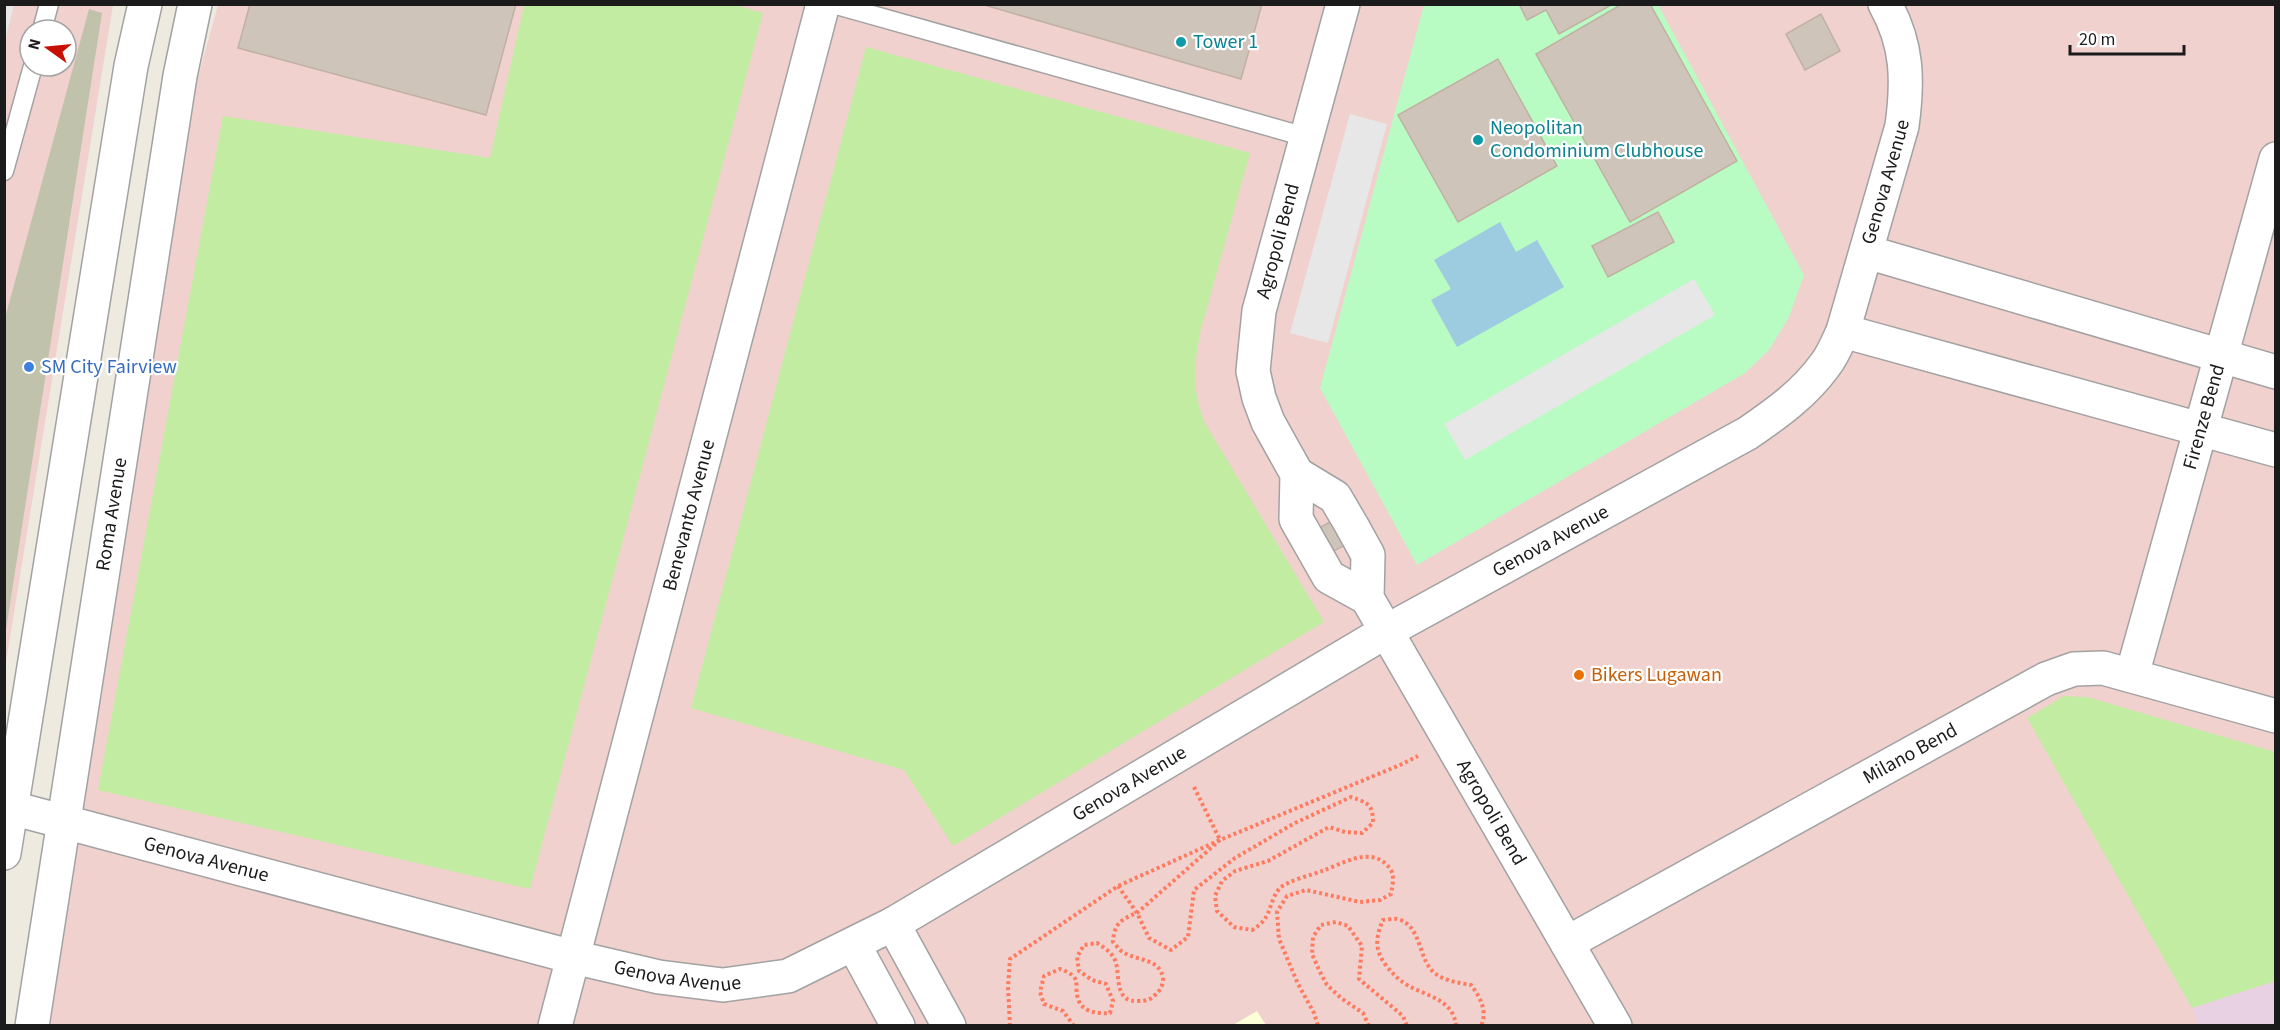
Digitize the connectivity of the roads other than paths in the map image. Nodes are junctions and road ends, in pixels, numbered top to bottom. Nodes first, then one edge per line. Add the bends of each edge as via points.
1 (145, 4) edge
2 (195, 4) edge
3 (823, 4) edge
4 (833, 4) edge
5 (1343, 4) edge
6 (1885, 4) edge
7 (30, 78) edge
8 (1306, 137) junction
9 (2276, 159) edge
10 (4, 171) edge
11 (1866, 252) junction
12 (1843, 331) junction
13 (2221, 357) junction
14 (2276, 372) edge
15 (2201, 429) junction
16 (2276, 450) edge
17 (1297, 474) junction
18 (1367, 598) junction
19 (1385, 632) junction
20 (2132, 675) junction
21 (2276, 716) edge
22 (12, 808) junction
23 (64, 822) junction
24 (4, 853) edge
25 (893, 924) junction
26 (1567, 943) junction
27 (854, 945) junction
28 (573, 957) junction
29 (32, 1026) edge
30 (555, 1026) edge
31 (898, 1026) edge
32 (949, 1026) edge
33 (1615, 1026) edge

1 - 22 street via 129,78
2 - 23 street, Roma Avenue via 180,76
3 - 28 street, Benevanto Avenue
4 - 8 lane
5 - 8 street, Agropoli Bend
6 - 11 street, Genova Avenue via 1905,57 1906,93 1902,126
7 - 10 lane
8 - 17 street, Agropoli Bend via 1259,311 1253,371 1268,422
9 - 13 street, Firenze Bend
11 - 12 street, Genova Avenue
11 - 13 street
12 - 15 street
12 - 19 street, Genova Avenue via 1827,363 1807,388 1748,433
13 - 14 street
13 - 15 street, Firenze Bend
15 - 16 street
15 - 20 street, Firenze Bend
17 - 18 street, Agropoli Bend via 1335,496 1352,526 1368,555
17 - 18 street via 1296,519 1329,578
18 - 19 street, Agropoli Bend
19 - 25 street, Genova Avenue
19 - 26 street, Agropoli Bend
20 - 21 street, Milano Bend
20 - 26 street, Milano Bend via 2103,668 2074,669 2046,679
22 - 23 street, Genova Avenue
22 - 24 street
23 - 28 street, Genova Avenue
23 - 29 street, Roma Avenue
25 - 27 street, Genova Avenue
25 - 32 street
26 - 33 street, Agropoli Bend
27 - 28 street, Genova Avenue via 788,976 723,985 659,977
27 - 31 street
28 - 30 street, Benevanto Avenue

